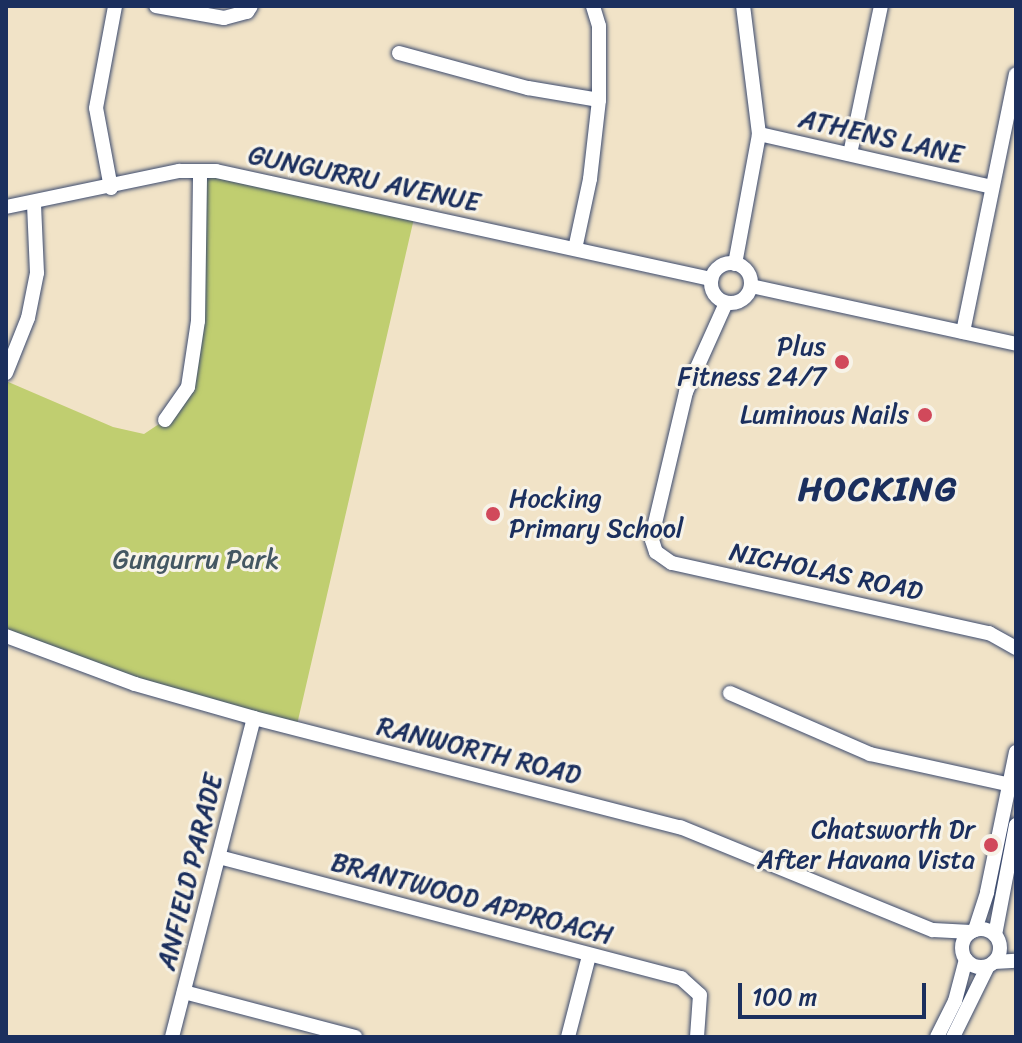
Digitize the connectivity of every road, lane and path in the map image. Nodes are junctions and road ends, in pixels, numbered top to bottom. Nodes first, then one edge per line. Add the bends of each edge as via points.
1 (115, 6) edge
2 (156, 6) edge
3 (251, 6) edge
4 (593, 6) edge
5 (743, 6) edge
6 (881, 6) edge
7 (399, 53) dead end
8 (1016, 74) edge
9 (599, 100) junction
10 (759, 134) junction
11 (850, 154) junction
12 (200, 171) junction
13 (992, 187) junction
14 (111, 188) junction
15 (34, 203) junction
16 (6, 207) edge
17 (575, 249) junction
18 (735, 264) junction
19 (711, 279) junction
20 (751, 286) junction
21 (726, 303) junction
22 (963, 332) junction
23 (1016, 344) edge
24 (6, 370) edge
25 (165, 420) dead end
26 (1016, 632) edge
27 (989, 633) junction
28 (6, 636) edge
29 (1016, 648) edge
30 (730, 693) dead end
31 (254, 718) junction
32 (1016, 752) edge
33 (1012, 785) edge
34 (1016, 825) edge
35 (219, 857) junction
36 (933, 930) junction
37 (973, 931) junction
38 (997, 938) junction
39 (1016, 950) edge
40 (589, 956) junction
41 (964, 956) junction
42 (1016, 961) edge
43 (991, 964) junction
44 (184, 992) junction
45 (172, 1037) edge
46 (355, 1037) edge
47 (568, 1037) edge
48 (697, 1037) edge
49 (937, 1037) edge
50 (953, 1037) edge

1 - 14 street via 96,108
2 - 3 street via 224,18
4 - 9 street via 599,26
5 - 10 street
6 - 11 street
7 - 9 street via 528,88
8 - 13 street
9 - 17 street
10 - 11 street, ATHENS LANE
10 - 18 street
11 - 13 street, ATHENS LANE
12 - 14 street, GUNGURRU AVENUE
12 - 17 street, GUNGURRU AVENUE
12 - 25 street via 198,321 188,387
13 - 22 street
14 - 15 street, GUNGURRU AVENUE
15 - 16 street, GUNGURRU AVENUE
15 - 24 street via 37,273 28,318
17 - 19 street, GUNGURRU AVENUE
18 - 19 street via 719,267
18 - 20 street via 747,272
19 - 21 street via 715,295
20 - 21 street via 744,298
20 - 22 street
21 - 27 street, NICHOLAS ROAD via 686,392 654,527 656,552 672,563
22 - 23 street
26 - 27 street, NICHOLAS ROAD
27 - 29 street, NICHOLAS ROAD
28 - 31 street, RANWORTH ROAD via 135,684
30 - 33 street via 870,754
31 - 35 street, ANFIELD PARADE
31 - 36 street, RANWORTH ROAD via 680,827
32 - 33 street
33 - 37 street
34 - 38 street
35 - 40 street, BRANTWOOD APPROACH
35 - 44 street, ANFIELD PARADE
36 - 37 street, RANWORTH ROAD
36 - 41 street, RANWORTH ROAD
37 - 38 street via 987,930
37 - 41 street via 964,941
38 - 39 street
38 - 43 street via 1000,952
40 - 47 street
40 - 48 street, BRANTWOOD APPROACH via 681,978 695,988 700,1001
41 - 43 street via 976,966
41 - 49 street via 955,1001
42 - 43 street
43 - 50 street
44 - 45 street, ANFIELD PARADE
44 - 46 street

